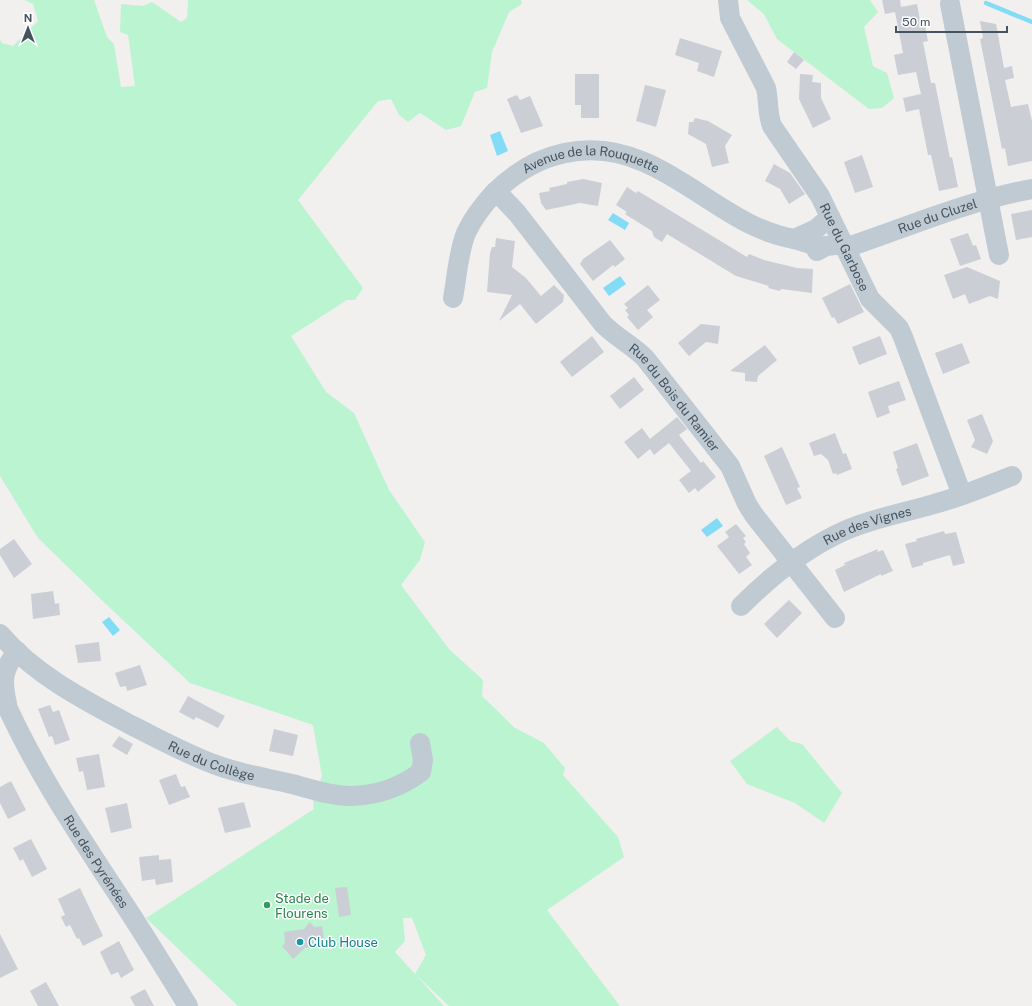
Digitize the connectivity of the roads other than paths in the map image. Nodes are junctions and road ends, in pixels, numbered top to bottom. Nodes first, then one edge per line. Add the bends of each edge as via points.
1 (728, 0) edge
2 (950, 4) dead end
3 (1032, 189) edge
4 (496, 191) junction
5 (988, 198) junction
6 (830, 217) junction
7 (794, 239) junction
8 (844, 246) junction
9 (999, 255) dead end
10 (453, 298) dead end
11 (1012, 476) dead end
12 (962, 495) junction
13 (792, 562) junction
14 (741, 606) dead end
15 (835, 618) dead end
16 (1, 638) edge
17 (17, 651) junction
18 (0, 691) edge
19 (10, 714) junction
20 (420, 743) dead end
21 (188, 1006) edge

1 - 6 street, Rue du Garbose via 730,18 766,88 772,126 820,196
2 - 5 street
3 - 5 street, Rue du Cluzel
4 - 7 street, Avenue de la Rouquette via 518,172 544,158 578,151 610,152 644,161 759,229 772,235
4 - 10 street, Avenue de la Rouquette via 484,203 466,233
4 - 13 street, Rue du Bois du Ramier via 517,213 603,324 618,339 645,358 730,466 747,504
5 - 8 street, Rue du Cluzel
5 - 9 street
6 - 7 street via 816,229
6 - 8 street, Rue du Garbose
7 - 8 street, Avenue de la Rouquette via 814,245 817,251 826,246
8 - 12 street, Rue du Garbose via 870,299 893,321 903,337
11 - 12 street, Rue des Vignes
12 - 13 street, Rue des Vignes via 860,524
13 - 14 street, Rue des Vignes via 771,577
13 - 15 street, Rue du Bois du Ramier
16 - 17 street, Rue du Collège
17 - 19 street, Rue des Pyrénées via 6,667 3,678
17 - 20 street, Rue du Collège via 75,694 178,749 223,767 336,795 371,794 408,782 421,772 423,760
18 - 19 street, Rue des Pyrénées
19 - 21 street, Rue des Pyrénées via 49,787

